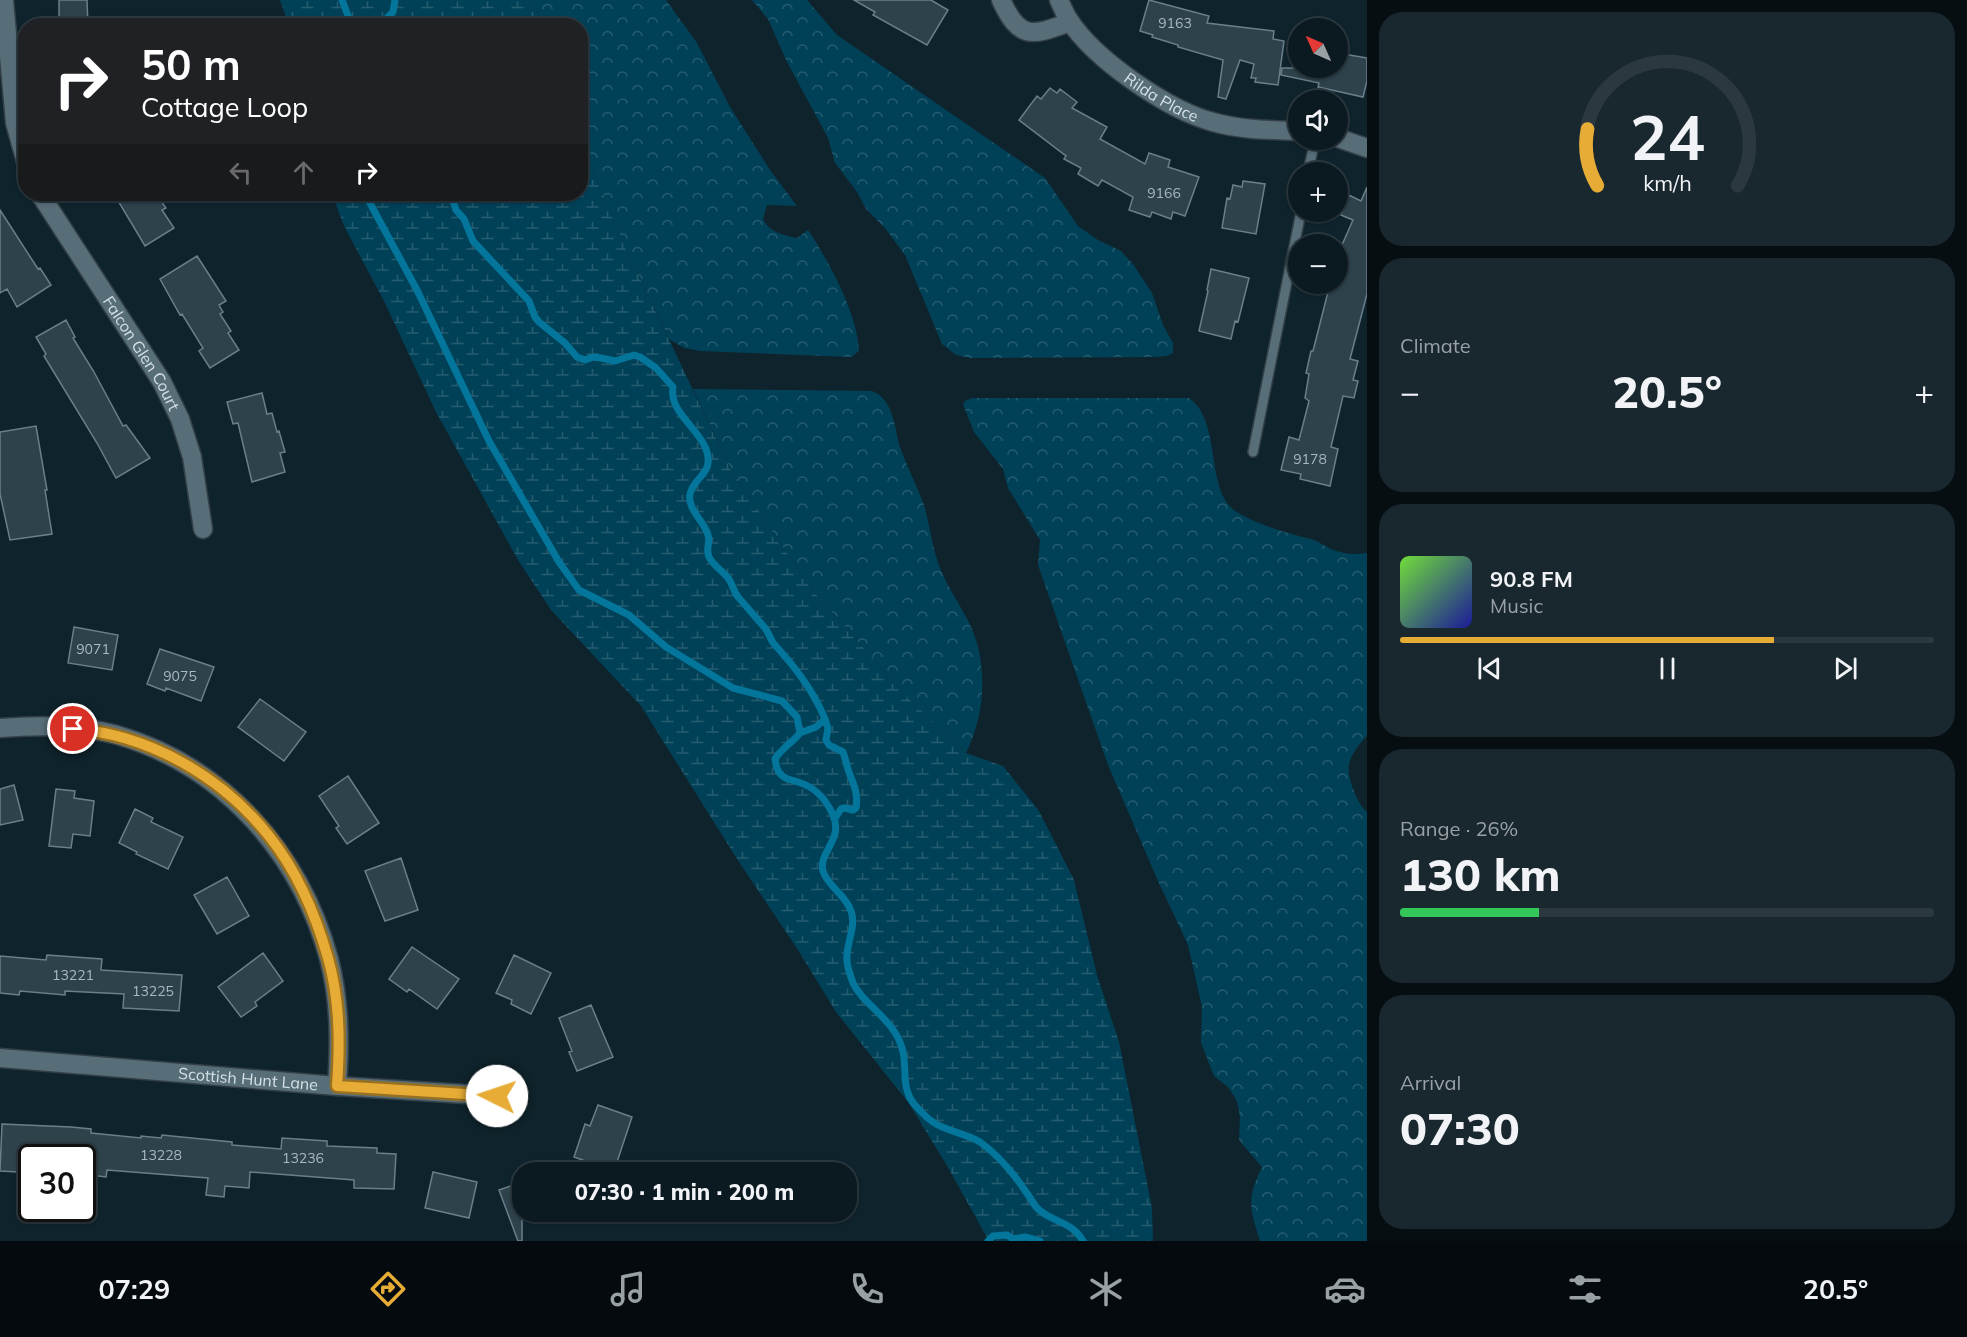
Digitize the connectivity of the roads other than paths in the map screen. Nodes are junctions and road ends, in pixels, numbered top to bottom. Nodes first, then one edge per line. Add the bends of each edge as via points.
1 (4, 0) edge
2 (1001, 0) edge
3 (1059, 0) edge
4 (1070, 22) junction
5 (1288, 130) edge
6 (18, 134) edge
7 (1348, 141) edge
8 (1367, 148) edge
9 (45, 201) edge
10 (1299, 222) edge
11 (1253, 452) dead end
12 (203, 529) dead end
13 (0, 728) edge
14 (0, 1058) edge
15 (337, 1086) junction
16 (497, 1096) dead end

1 - 6 street
2 - 4 street via 1012,22 1033,33
3 - 4 street, Rilda Place
4 - 5 street, Rilda Place via 1116,68 1187,114 1238,128
7 - 8 street
9 - 12 street, Falcon Glen Court via 162,382 180,419 192,457
10 - 11 lane
13 - 15 street via 38,726 116,735 183,764 242,807 269,836 293,872 329,960 337,1003
14 - 15 street, Scottish Hunt Lane
15 - 16 street, Scottish Hunt Lane

